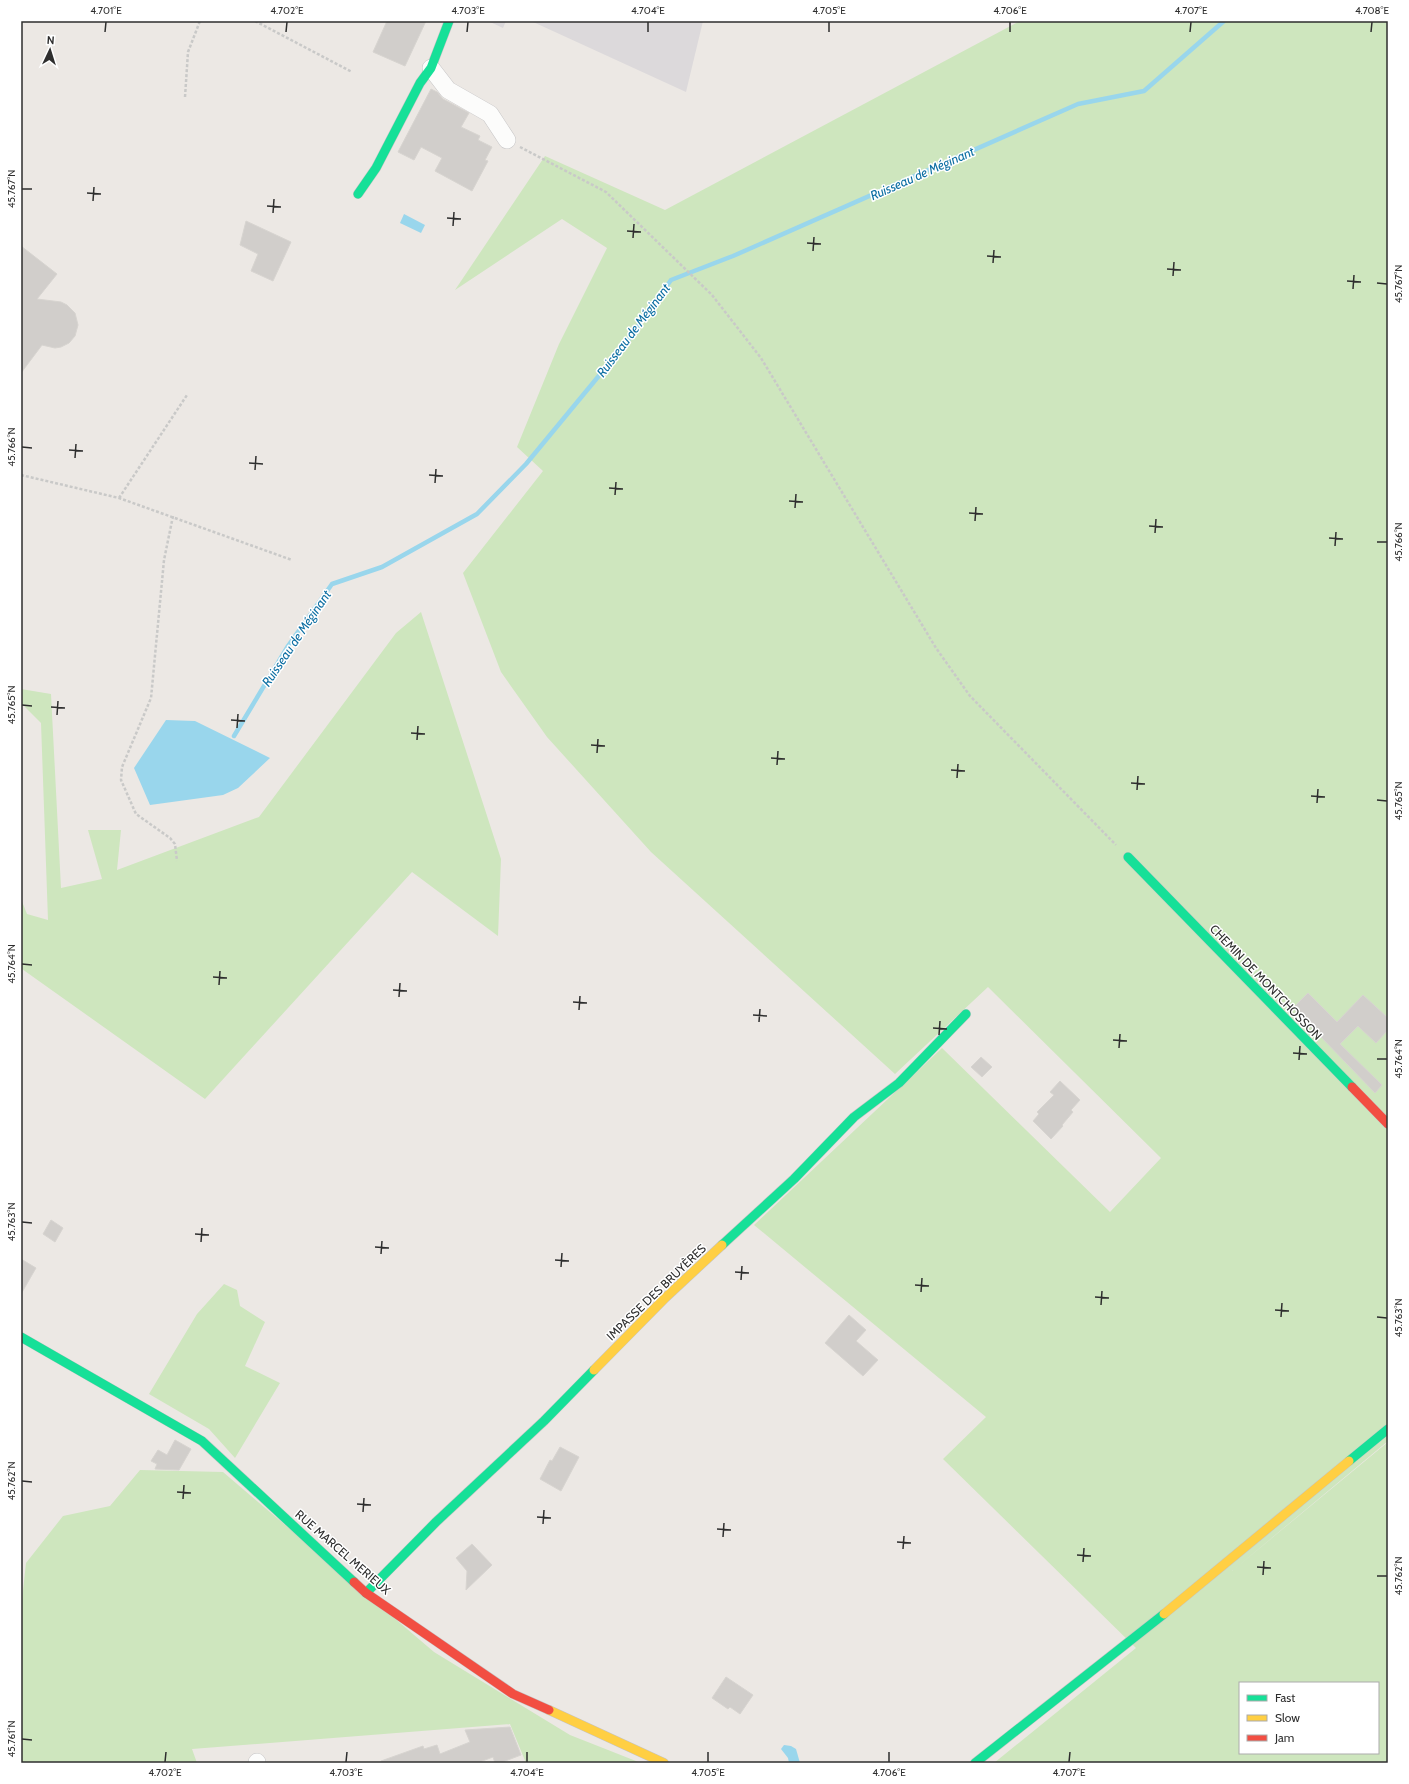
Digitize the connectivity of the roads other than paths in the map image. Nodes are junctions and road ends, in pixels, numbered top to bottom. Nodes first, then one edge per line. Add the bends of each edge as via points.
1 (449, 21) edge
2 (431, 68) junction
3 (507, 140) road end
4 (358, 194) dead end
5 (1128, 857) road end
6 (966, 1014) dead end
7 (1388, 1124) edge
8 (21, 1337) edge
9 (1388, 1429) edge
10 (366, 1592) junction
11 (664, 1763) edge
12 (975, 1763) edge

1 - 2 street
2 - 3 street via 448,90 490,114
2 - 4 street via 420,83 376,168
5 - 7 street, CHEMIN DE MONTCHOSSON
6 - 10 street, IMPASSE DES BRUYÈRES via 899,1083 854,1118 794,1179 665,1298 544,1421
8 - 10 street, RUE MARCEL MERIEUX via 202,1441
9 - 12 street via 1175,1605
10 - 11 street, RUE MARCEL MERIEUX via 513,1694

